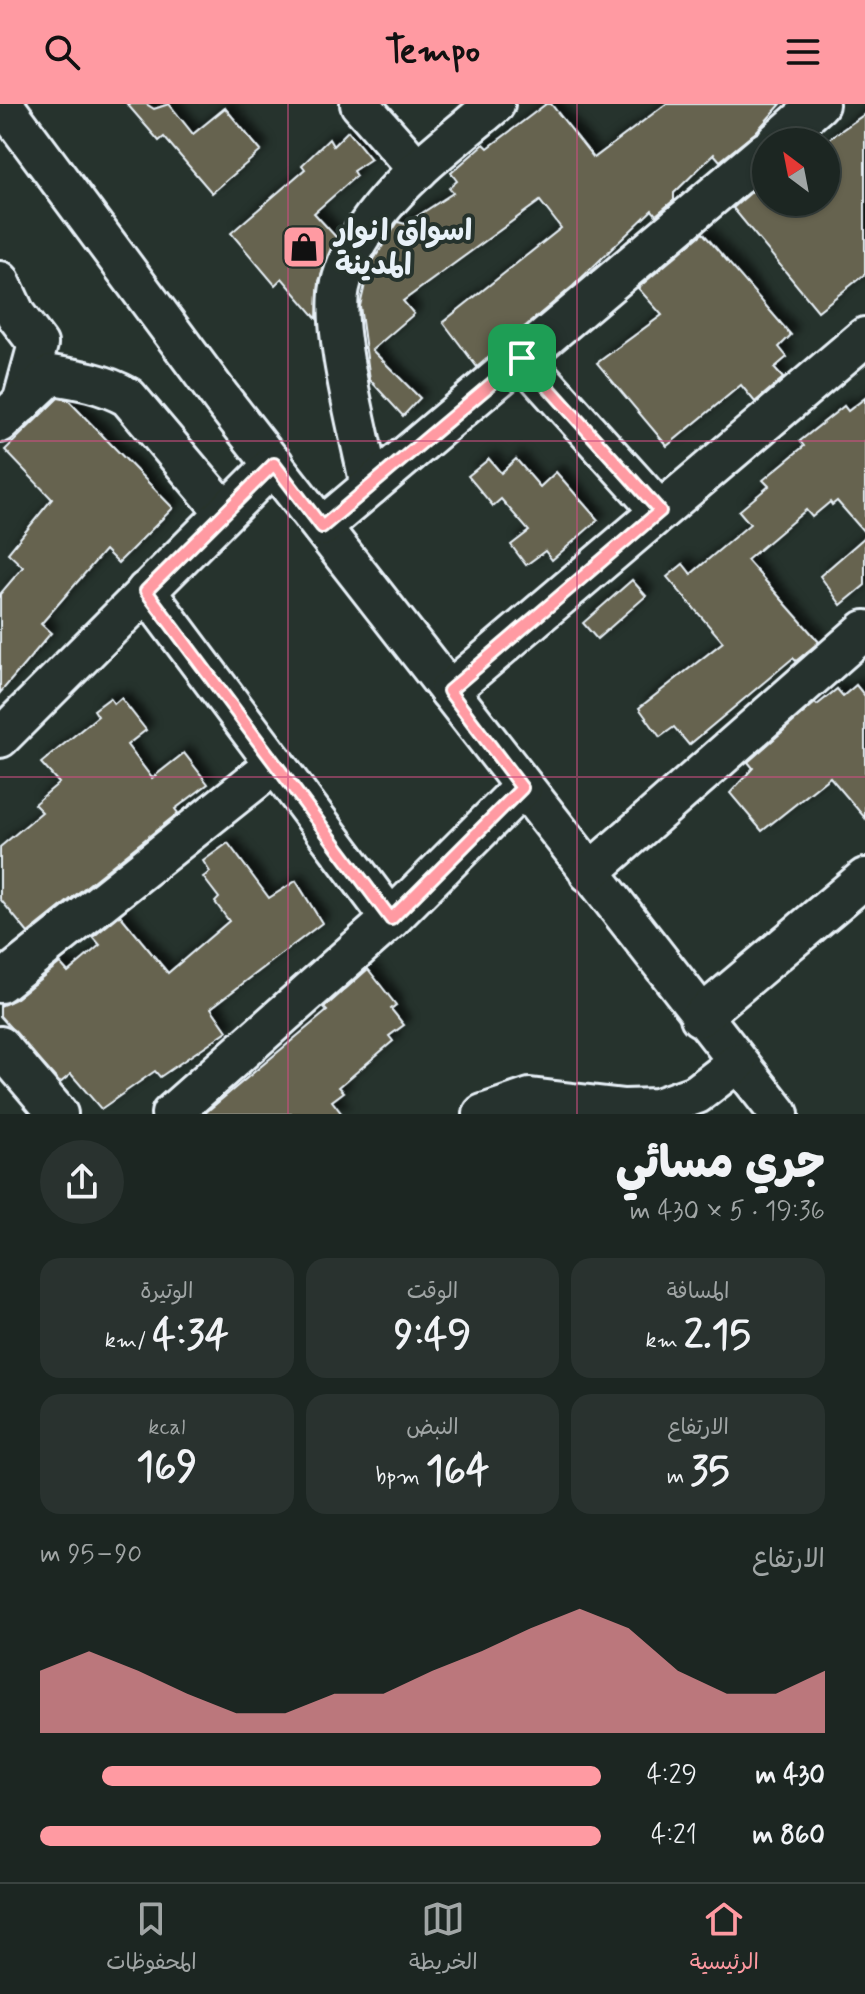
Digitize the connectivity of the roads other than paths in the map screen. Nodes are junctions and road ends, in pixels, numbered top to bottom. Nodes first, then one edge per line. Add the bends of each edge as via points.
1 (3, 104) edge
2 (360, 104) edge
3 (495, 104) edge
4 (806, 108) edge
5 (788, 128) edge
6 (752, 163) edge
7 (418, 170) junction
8 (0, 281) edge
9 (865, 337) edge
10 (522, 358) junction
11 (11, 413) edge
12 (274, 464) junction
13 (370, 486) junction
14 (660, 511) junction
15 (225, 512) junction
16 (322, 527) junction
17 (146, 591) junction
18 (865, 630) edge
19 (449, 691) junction
20 (0, 738) edge
21 (275, 764) junction
22 (522, 788) junction
23 (589, 873) junction
24 (865, 878) edge
25 (391, 919) junction
26 (5, 969) edge
27 (700, 1017) junction
28 (0, 1046) edge
29 (737, 1063) junction
30 (772, 1112) edge
31 (58, 1114) edge
32 (171, 1114) edge
33 (483, 1114) edge

1 - 12 street
2 - 7 street
3 - 7 street
4 - 5 street
6 - 10 street
7 - 13 street via 357,238 340,289 340,328
8 - 11 street via 38,344
9 - 14 street
10 - 13 street
10 - 14 street
11 - 15 street via 51,375 114,389 128,397
12 - 15 street
12 - 16 street
13 - 16 street
14 - 19 street
15 - 17 street
16 - 19 street
17 - 20 street
17 - 21 street
18 - 23 street
19 - 22 street
21 - 25 street
21 - 26 street
22 - 23 street
22 - 25 street
23 - 27 street
24 - 27 street
25 - 32 street
27 - 29 street
28 - 31 street
29 - 30 street
29 - 33 street via 697,1094 657,1108 530,1098

